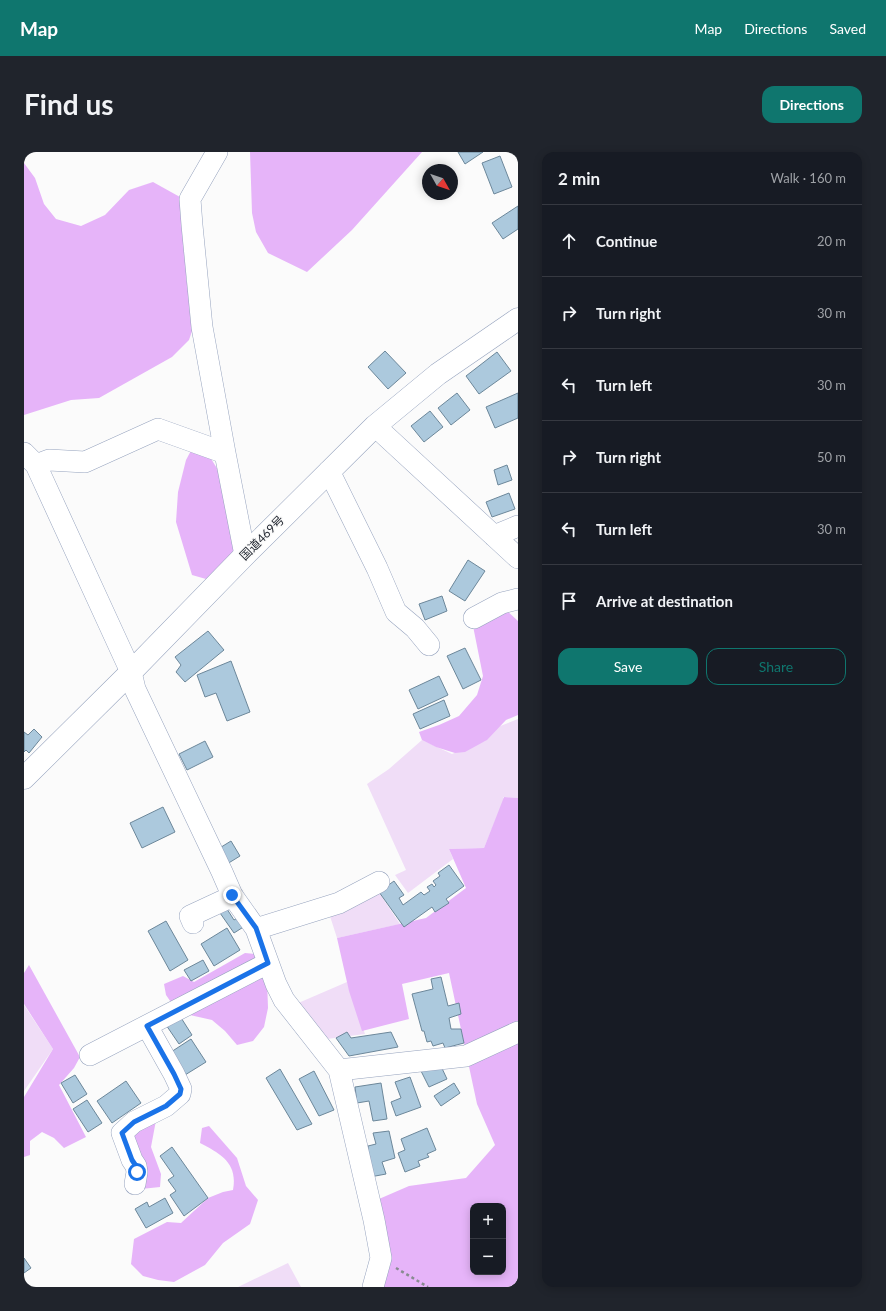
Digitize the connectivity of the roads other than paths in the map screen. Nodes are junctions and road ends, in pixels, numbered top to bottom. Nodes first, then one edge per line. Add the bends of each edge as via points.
1 (217, 152) edge
2 (518, 319) edge
3 (375, 426) junction
4 (225, 453) junction
5 (30, 459) edge
6 (329, 471) junction
7 (518, 526) edge
8 (494, 536) junction
9 (245, 555) junction
10 (518, 558) edge
11 (518, 599) edge
12 (474, 618) dead end
13 (429, 644) dead end
14 (131, 672) junction
15 (24, 778) edge
16 (380, 882) dead end
17 (233, 896) junction
18 (193, 923) dead end
19 (256, 928) junction
20 (268, 963) junction
21 (147, 1026) junction
22 (518, 1032) edge
23 (90, 1055) dead end
24 (339, 1070) junction
25 (135, 1184) dead end
26 (373, 1287) edge

1 - 4 street via 190,199 202,327
2 - 3 highway, 国道469号 via 438,374
3 - 6 highway, 国道469号
3 - 8 street
4 - 5 street via 158,429 85,462
4 - 9 street
5 - 14 street
6 - 9 highway, 国道469号
6 - 13 street via 396,612
7 - 8 street
8 - 10 street
9 - 14 highway, 国道469号
11 - 12 street via 502,603
14 - 15 highway, 国道469号
14 - 17 street via 135,689
16 - 19 street via 339,903
17 - 18 street via 190,916
17 - 19 street
19 - 20 street
20 - 21 street
20 - 24 street via 284,1000
21 - 23 street
21 - 25 street via 181,1089 180,1094 166,1106 134,1122 122,1133 136,1166
22 - 24 street via 466,1056
24 - 26 street via 374,1220 380,1258

